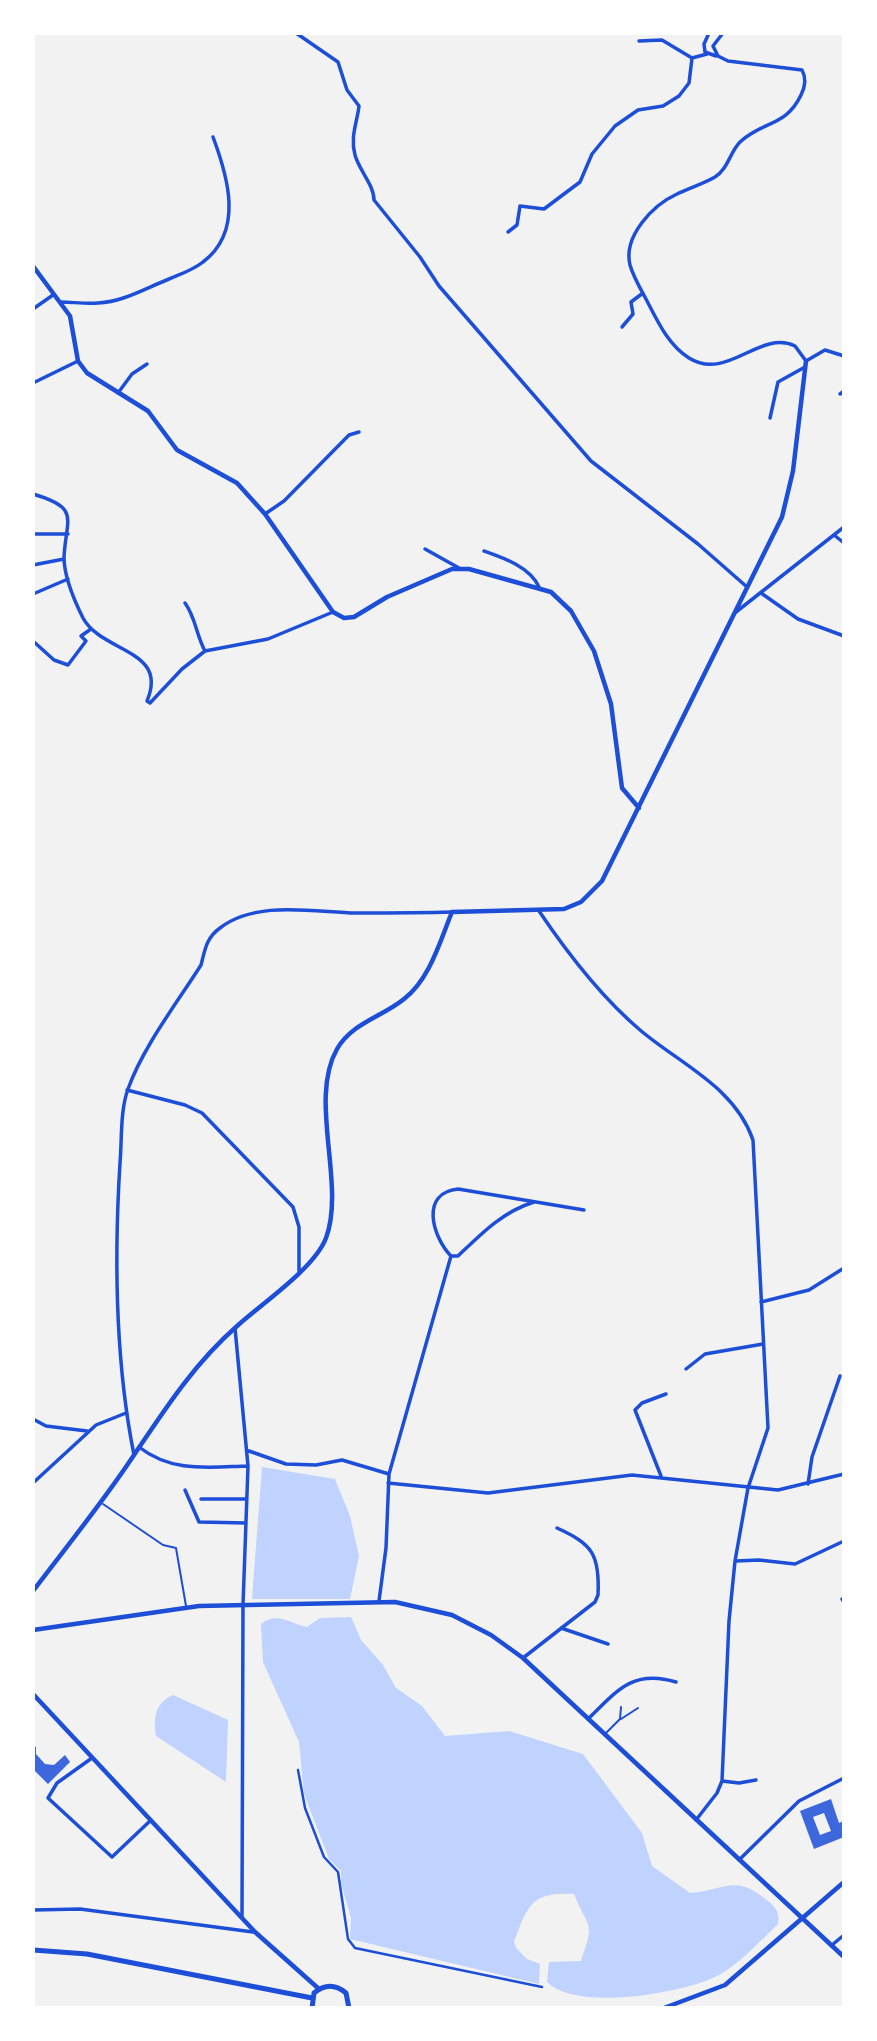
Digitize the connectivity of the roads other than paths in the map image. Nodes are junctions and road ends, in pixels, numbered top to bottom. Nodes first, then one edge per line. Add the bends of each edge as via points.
1 (296, 33) edge
2 (709, 33) edge
3 (723, 33) edge
4 (639, 41) dead end
5 (706, 54) junction
6 (718, 56) junction
7 (692, 58) junction
8 (213, 137) dead end
9 (508, 232) dead end
10 (33, 265) edge
11 (643, 293) junction
12 (53, 295) junction
13 (60, 302) junction
14 (33, 309) edge
15 (622, 327) dead end
16 (844, 356) edge
17 (78, 361) junction
18 (147, 364) dead end
19 (805, 364) junction
20 (33, 383) edge
21 (118, 393) junction
22 (770, 418) dead end
23 (359, 432) dead end
24 (33, 494) edge
25 (265, 514) junction
26 (844, 527) edge
27 (33, 534) edge
28 (68, 534) junction
29 (834, 535) junction
30 (844, 542) edge
31 (425, 549) dead end
32 (484, 551) dead end
33 (64, 559) junction
34 (33, 565) edge
35 (459, 568) junction
36 (68, 579) junction
37 (539, 587) junction
38 (747, 587) junction
39 (761, 593) junction
40 (33, 594) edge
41 (185, 603) dead end
42 (333, 612) junction
43 (736, 612) junction
44 (91, 629) junction
45 (844, 636) edge
46 (33, 641) edge
47 (205, 651) junction
48 (639, 808) junction
49 (539, 911) junction
50 (452, 912) junction
51 (127, 1090) junction
52 (536, 1202) junction
53 (584, 1210) dead end
54 (451, 1256) junction
55 (844, 1268) edge
56 (299, 1271) junction
57 (761, 1302) junction
58 (235, 1327) junction
59 (763, 1344) junction
60 (686, 1369) dead end
61 (840, 1376) dead end
62 (666, 1394) dead end
63 (126, 1413) junction
64 (33, 1419) edge
65 (89, 1431) junction
66 (139, 1447) junction
67 (248, 1451) junction
68 (134, 1455) junction
69 (248, 1466) junction
70 (389, 1474) junction
71 (844, 1474) edge
72 (662, 1476) junction
73 (33, 1483) edge
74 (388, 1483) junction
75 (808, 1484) junction
76 (748, 1488) junction
77 (185, 1490) dead end
78 (201, 1499) dead end
79 (247, 1499) junction
80 (100, 1501) junction
81 (246, 1523) junction
82 (557, 1528) dead end
83 (844, 1541) edge
84 (736, 1561) junction
85 (33, 1591) edge
86 (379, 1601) junction
87 (243, 1605) junction
88 (187, 1608) junction
89 (561, 1628) junction
90 (33, 1630) edge
91 (608, 1644) dead end
92 (523, 1658) junction
93 (676, 1682) dead end
94 (33, 1694) edge
95 (621, 1707) dead end
96 (638, 1708) dead end
97 (588, 1719) junction
98 (620, 1719) junction
99 (604, 1735) junction
100 (92, 1758) junction
101 (298, 1770) dead end
102 (844, 1778) edge
103 (756, 1780) dead end
104 (722, 1781) junction
105 (151, 1820) junction
106 (696, 1820) junction
107 (739, 1860) junction
108 (844, 1882) edge
109 (33, 1910) edge
110 (242, 1916) junction
111 (804, 1918) junction
112 (256, 1932) junction
113 (844, 1935) edge
114 (832, 1945) junction
115 (33, 1950) edge
116 (844, 1957) edge
117 (542, 1987) dead end
118 (319, 1989) junction
119 (312, 1998) junction
120 (312, 2008) edge
121 (349, 2008) edge
122 (664, 2008) edge

1 - 38 street via 338,62 347,90 359,106 352,140 359,167 374,200 439,286 591,461
2 - 5 street
3 - 6 street via 713,46
4 - 7 street via 662,40
5 - 6 street
5 - 7 street
6 - 11 street via 802,70 802,93 791,114 740,142 717,176 676,194 649,215 634,238 629,257
7 - 9 street via 689,83 679,96 663,106 638,110 615,126 592,154 580,182 544,209 520,206 517,225
8 - 13 street via 228,178 229,200 225,234 208,258 124,298 96,304
10 - 12 street
11 - 15 street via 631,302 633,314
11 - 19 street via 671,341 690,359 731,362 783,343 795,346
12 - 13 street
12 - 14 street
13 - 17 street via 70,316
16 - 19 street via 825,350
17 - 20 street
17 - 21 street via 93,379
18 - 21 street via 132,374
19 - 22 street via 778,382
19 - 38 street via 785,504
21 - 25 street via 148,411 177,450 237,483
23 - 25 street via 349,435 284,501
24 - 28 street via 62,506 70,517
25 - 42 street
26 - 29 street
27 - 28 street
28 - 33 street
29 - 30 street
29 - 39 street
31 - 35 street
32 - 37 street via 515,564
33 - 34 street
33 - 36 street
35 - 37 street
35 - 42 street via 387,597 348,619
36 - 40 street
36 - 44 street
37 - 48 street via 561,599 594,651 611,704 620,780
38 - 43 street
39 - 43 street
39 - 45 street via 797,619
41 - 47 street
42 - 47 street via 268,639
43 - 48 street
44 - 46 street via 81,636 85,642 68,665 54,660
44 - 47 street via 150,670 150,704
48 - 49 street via 593,892 574,907
49 - 50 street
49 - 57 street via 568,955 615,1006 716,1088 738,1108 748,1125 754,1140
50 - 51 street via 293,909 250,915 219,928 205,945 201,965
50 - 56 street via 414,989 356,1027 332,1060 326,1093 329,1222 325,1239
51 - 56 street via 202,1113 293,1207 299,1227
51 - 63 street via 116,1219
52 - 53 street
52 - 54 street via 509,1212 458,1256
52 - 54 street via 458,1189 444,1192 435,1199 432,1212 440,1243
54 - 70 street
55 - 57 street via 809,1290
56 - 58 street
57 - 59 street
58 - 66 street via 205,1355
58 - 67 street
59 - 60 street via 705,1354
59 - 76 street via 768,1429
61 - 75 street via 812,1457
62 - 72 street via 635,1410
63 - 65 street
63 - 68 street
64 - 65 street via 46,1426
65 - 73 street
66 - 68 street
66 - 69 street via 176,1466
67 - 69 street
67 - 70 street via 286,1464 342,1460
68 - 80 street
69 - 79 street
70 - 74 street
71 - 75 street
72 - 74 street via 610,1476 488,1493
72 - 76 street
74 - 86 street
75 - 76 street via 778,1490
76 - 84 street
77 - 81 street via 199,1522
78 - 79 street
79 - 81 street
80 - 85 street
80 - 88 lane via 163,1545 176,1548
81 - 87 street
82 - 89 street via 584,1541 592,1551 598,1588 595,1602
83 - 84 street via 795,1564
84 - 104 street
86 - 87 street
86 - 92 street via 416,1604 452,1615
87 - 88 street
87 - 110 street
88 - 90 street
89 - 91 street
89 - 92 street
92 - 97 street
93 - 97 street via 650,1678 625,1684
94 - 100 street
95 - 98 lane
96 - 98 lane
97 - 99 street
98 - 99 lane
99 - 106 street
100 - 105 street
100 - 105 street via 57,1783 48,1798 112,1857
101 - 117 street via 305,1808 324,1857 338,1872 348,1939 355,1948
102 - 107 street via 799,1801
103 - 104 street
104 - 106 street
105 - 110 street
106 - 107 street
107 - 111 street
108 - 111 street
109 - 112 street via 80,1909
110 - 112 street
111 - 114 street
111 - 122 street via 725,1985
112 - 118 street
113 - 114 street
114 - 116 street
115 - 119 main road via 87,1954
118 - 119 main road
118 - 121 main road via 338,1987 346,1993
119 - 120 main road

